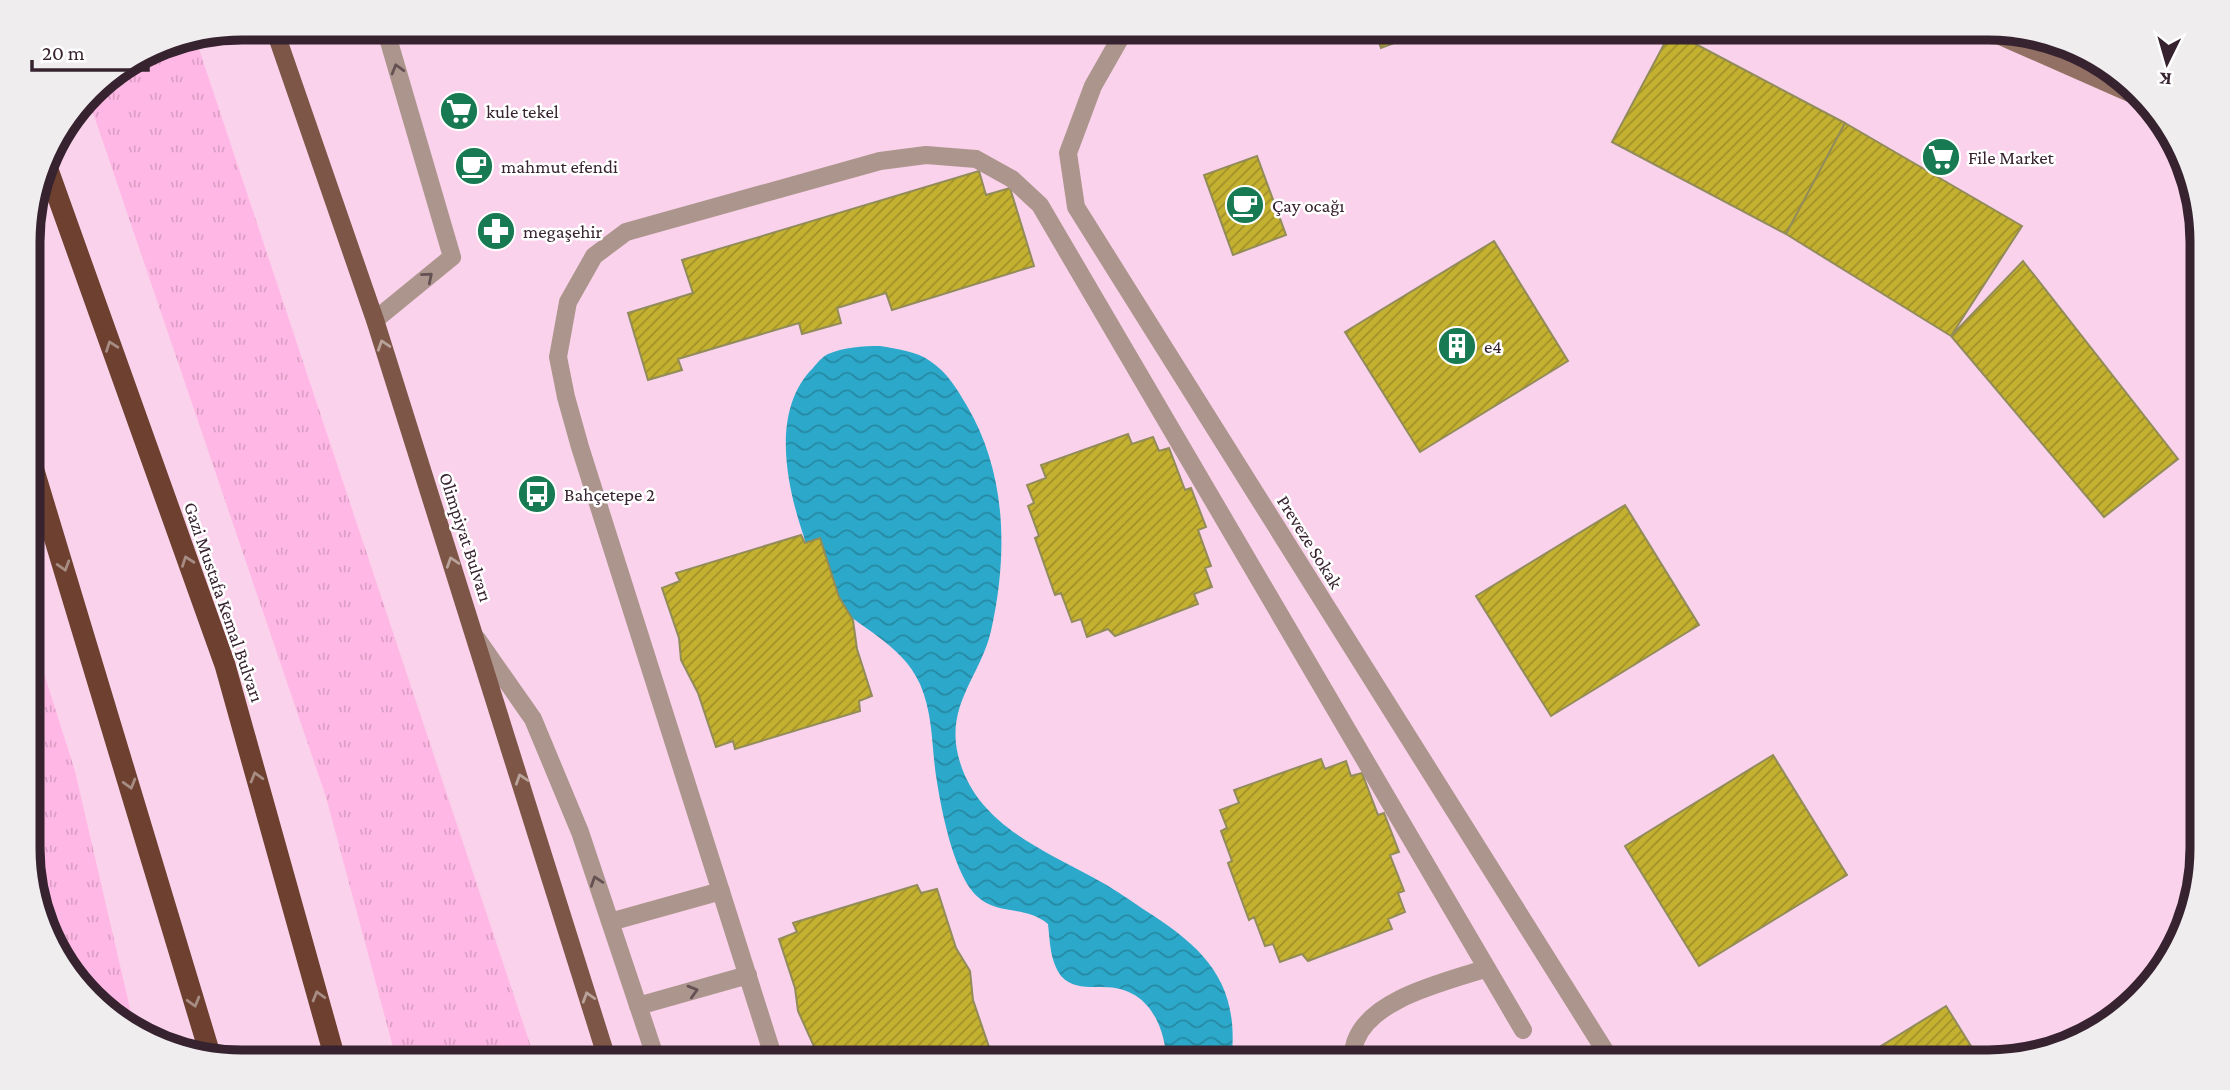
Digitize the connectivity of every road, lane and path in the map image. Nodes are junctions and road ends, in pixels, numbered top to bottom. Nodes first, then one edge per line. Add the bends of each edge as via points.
1 (1119, 40) edge
2 (278, 41) edge
3 (389, 41) edge
4 (2015, 43) edge
5 (2118, 88) edge
6 (51, 178) edge
7 (375, 320) junction
8 (41, 492) edge
9 (475, 636) junction
10 (721, 891) junction
11 (610, 922) junction
12 (1487, 968) junction
13 (748, 975) junction
14 (638, 1006) junction
15 (1523, 1030) dead end
16 (207, 1046) edge
17 (1354, 1049) edge
18 (1604, 1049) edge
19 (333, 1050) edge
20 (604, 1050) edge
21 (653, 1050) edge
22 (771, 1050) edge

1 - 18 street, Preveze Sokak via 1093,86 1068,153 1076,207
2 - 7 main road, Olimpiyat Bulvarı
7 -> 3 street via 452,257
4 - 5 street
19 -> 6 highway, Gazi Mustafa Kemal Bulvarı via 225,665
9 -> 7 main road, Olimpiyat Bulvarı
8 -> 16 highway
11 -> 9 street via 580,832 533,719
20 -> 9 main road, Olimpiyat Bulvarı
10 - 11 street
10 - 12 street via 566,397 558,357 568,302 594,256 626,233 880,161 926,155 976,159 1012,179 1040,205
10 - 13 street
11 - 14 street
12 - 15 street
12 - 17 street via 1402,997 1378,1012 1356,1039
14 -> 13 street
13 - 22 street
14 - 21 street

